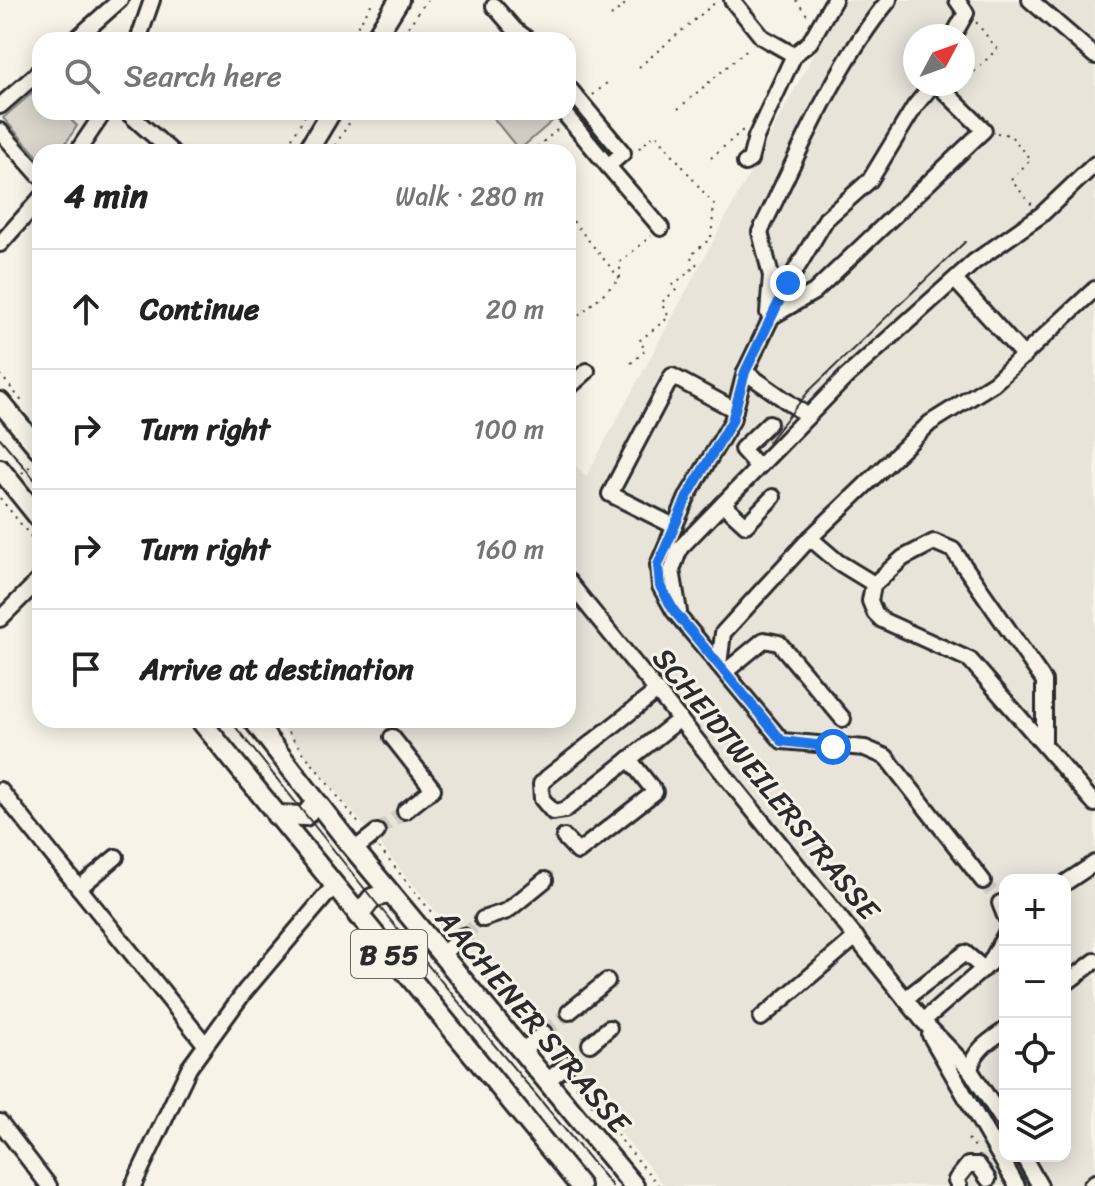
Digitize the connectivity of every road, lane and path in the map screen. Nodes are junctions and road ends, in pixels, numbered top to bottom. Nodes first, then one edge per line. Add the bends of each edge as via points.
1 (120, 0) edge
2 (152, 0) edge
3 (374, 0) edge
4 (399, 0) edge
5 (427, 0) edge
6 (630, 0) edge
7 (718, 0) edge
8 (732, 0) edge
9 (796, 0) edge
10 (834, 0) edge
11 (889, 0) edge
12 (1030, 0) edge
13 (496, 4) edge
14 (962, 6) edge
15 (611, 16) dead end
16 (807, 16) dead end
17 (84, 32) edge
18 (141, 32) edge
19 (354, 32) edge
20 (379, 32) edge
21 (405, 32) edge
22 (512, 32) edge
23 (762, 37) junction
24 (794, 55) junction
25 (1095, 56) edge
26 (639, 67) dead end
27 (975, 71) edge
28 (32, 78) edge
29 (608, 82) dead end
30 (924, 96) edge
31 (948, 96) edge
32 (576, 97) edge
33 (582, 104) junction
34 (0, 106) edge
35 (678, 109) dead end
36 (99, 120) edge
37 (136, 120) edge
38 (302, 120) edge
39 (326, 120) edge
40 (351, 120) edge
41 (562, 120) edge
42 (569, 120) edge
43 (984, 130) junction
44 (0, 131) edge
45 (751, 133) junction
46 (82, 144) edge
47 (163, 144) edge
48 (289, 144) edge
49 (312, 144) edge
50 (336, 144) edge
51 (539, 144) edge
52 (623, 153) junction
53 (711, 158) dead end
54 (745, 163) dead end
55 (1095, 164) edge
56 (608, 166) junction
57 (32, 167) edge
58 (32, 208) edge
59 (1041, 215) junction
60 (576, 225) edge
61 (661, 228) joint
62 (0, 244) edge
63 (620, 279) junction
64 (955, 280) junction
65 (1095, 289) edge
66 (576, 318) edge
67 (769, 322) junction
68 (1024, 356) junction
69 (631, 363) dead end
70 (587, 371) dead end
71 (745, 372) junction
72 (0, 374) edge
73 (576, 381) edge
74 (0, 402) edge
75 (24, 404) dead end
76 (735, 410) junction
77 (808, 416) junction
78 (769, 423) dead end
79 (32, 440) edge
80 (758, 467) junction
81 (0, 469) edge
82 (773, 497) dead end
83 (0, 498) edge
84 (723, 504) junction
85 (32, 509) edge
86 (674, 526) junction
87 (32, 538) edge
88 (810, 538) junction
89 (874, 584) junction
90 (32, 587) edge
91 (576, 591) edge
92 (680, 618) junction
93 (0, 619) edge
94 (722, 669) junction
95 (657, 691) junction
96 (680, 719) junction
97 (843, 719) dead end
98 (206, 728) edge
99 (259, 728) edge
100 (285, 728) edge
101 (392, 737) dead end
102 (1044, 741) junction
103 (629, 759) junction
104 (0, 790) edge
105 (316, 802) junction
106 (1095, 804) edge
107 (405, 811) tunnel mouth
108 (276, 815) junction
109 (374, 835) junction
110 (564, 837) dead end
111 (354, 850) junction
112 (116, 857) dead end
113 (1095, 863) edge
114 (1071, 879) edge
115 (545, 880) dead end
116 (983, 881) tunnel mouth
117 (333, 887) junction
118 (79, 888) junction
119 (390, 893) junction
120 (358, 916) junction
121 (483, 919) tunnel mouth
122 (856, 937) junction
123 (454, 944) junction
124 (1000, 946) edge
125 (1095, 961) edge
126 (984, 969) junction
127 (1071, 979) edge
128 (607, 981) dead end
129 (905, 999) junction
130 (569, 1012) tunnel mouth
131 (761, 1018) dead end
132 (923, 1021) junction
133 (609, 1028) dead end
134 (999, 1034) edge
135 (541, 1036) junction
136 (205, 1044) junction
137 (590, 1044) tunnel mouth
138 (522, 1051) junction
139 (565, 1066) junction
140 (970, 1070) junction
141 (547, 1081) junction
142 (999, 1115) edge
143 (0, 1122) edge
144 (1026, 1162) edge
145 (1007, 1169) junction
146 (988, 1182) edge
147 (49, 1186) edge
148 (133, 1186) edge
149 (580, 1186) edge
150 (634, 1186) edge
151 (659, 1186) edge
152 (959, 1186) edge
153 (1017, 1186) edge
154 (1040, 1186) edge

1 - 17 street
2 - 18 street
3 - 19 path
4 - 20 main road
5 - 21 path
6 - 15 path
7 - 26 path
8 - 23 street
9 - 16 path
10 - 24 street via 810,42
11 - 67 street via 835,87 760,232 771,276
12 - 25 street
13 - 22 street
14 - 27 path via 997,49
23 - 24 street
23 - 35 path
24 - 45 street
28 - 34 street
29 - 33 path
30 - 67 street via 870,180 826,219
31 - 43 street
32 - 33 street
33 - 52 street
36 - 46 street
37 - 47 street
38 - 48 path
39 - 49 main road
40 - 50 path
41 - 51 path
42 - 56 street
43 - 59 path via 1010,135 1031,159 1011,180
43 - 67 street via 814,292
44 - 57 street
45 - 53 path
45 - 54 street via 750,160
52 - 56 street
52 - 69 path via 629,156 656,134 714,205 711,238 690,256 697,265 672,286 676,290 661,303 669,317 639,341 646,350
55 - 59 street
56 - 61 street
58 - 62 street
59 - 64 street via 995,244
60 - 63 path
61 - 63 path via 620,262
63 - 66 path
64 - 68 street
64 - 77 street
65 - 68 street
67 - 71 street
68 - 88 street via 994,383 930,423
70 - 73 street
71 - 76 street
71 - 77 street
72 - 75 path
74 - 79 main road
76 - 86 street
76 - 86 street via 672,376 610,494
77 - 80 street
78 - 80 street via 742,449
80 - 84 street
81 - 85 main road
82 - 84 street via 746,525
83 - 87 path
84 - 92 street via 680,548 672,570
86 - 92 street via 658,565 660,586
88 - 89 street
88 - 94 street via 723,633
89 - 102 street via 870,601 882,620 970,660
89 - 102 street via 925,544 943,543 953,550 1044,681
90 - 93 street
91 - 95 street, SCHEIDTWEILERSTRASSE
92 - 94 street
94 - 97 street via 764,640 779,643
94 - 116 street via 782,741 865,748 886,757
95 - 96 street, SCHEIDTWEILERSTRASSE
95 - 103 street via 548,777 541,784 542,799 553,812 565,810
96 - 103 street
96 - 122 street, SCHEIDTWEILERSTRASSE
98 - 108 main road, B 55
99 - 105 main road, AACHENER STRASSE / B 55
100 - 109 path
101 - 107 street via 433,789
102 - 106 street
103 - 110 street via 655,792 578,852
104 - 118 street
105 - 108 main road via 305,816
105 - 111 main road, AACHENER STRASSE / B 55
108 - 117 main road, B 55
109 - 111 street
109 - 123 path
111 - 119 main road, AACHENER STRASSE / B 55
112 - 118 street
113 - 114 street
115 - 121 street via 507,911
117 - 120 main road, B 55
117 - 136 street
118 - 136 street
119 - 120 main road via 372,898
119 - 123 main road, AACHENER STRASSE / B 55
120 - 149 main road, B 55
122 - 129 street, SCHEIDTWEILERSTRASSE
122 - 131 street
123 - 135 path
123 - 138 main road, AACHENER STRASSE / B 55
124 - 126 street
125 - 127 street
126 - 129 street via 965,953
126 - 132 street
128 - 130 street
129 - 132 street, SCHEIDTWEILERSTRASSE
132 - 140 street, SCHEIDTWEILERSTRASSE
132 - 145 street, SCHEIDTWEILERSTRASSE
133 - 137 street
134 - 140 street via 972,1058
135 - 138 street
135 - 139 path
136 - 148 street via 171,1102
138 - 141 main road, AACHENER STRASSE / B 55
139 - 141 street
139 - 151 path
140 - 142 street, SCHEIDTWEILERSTRASSE
141 - 150 main road, AACHENER STRASSE / B 55
143 - 147 street
144 - 154 street
145 - 146 street
145 - 153 street, SCHEIDTWEILERSTRASSE
146 - 152 street via 978,1165 968,1165 956,1180

